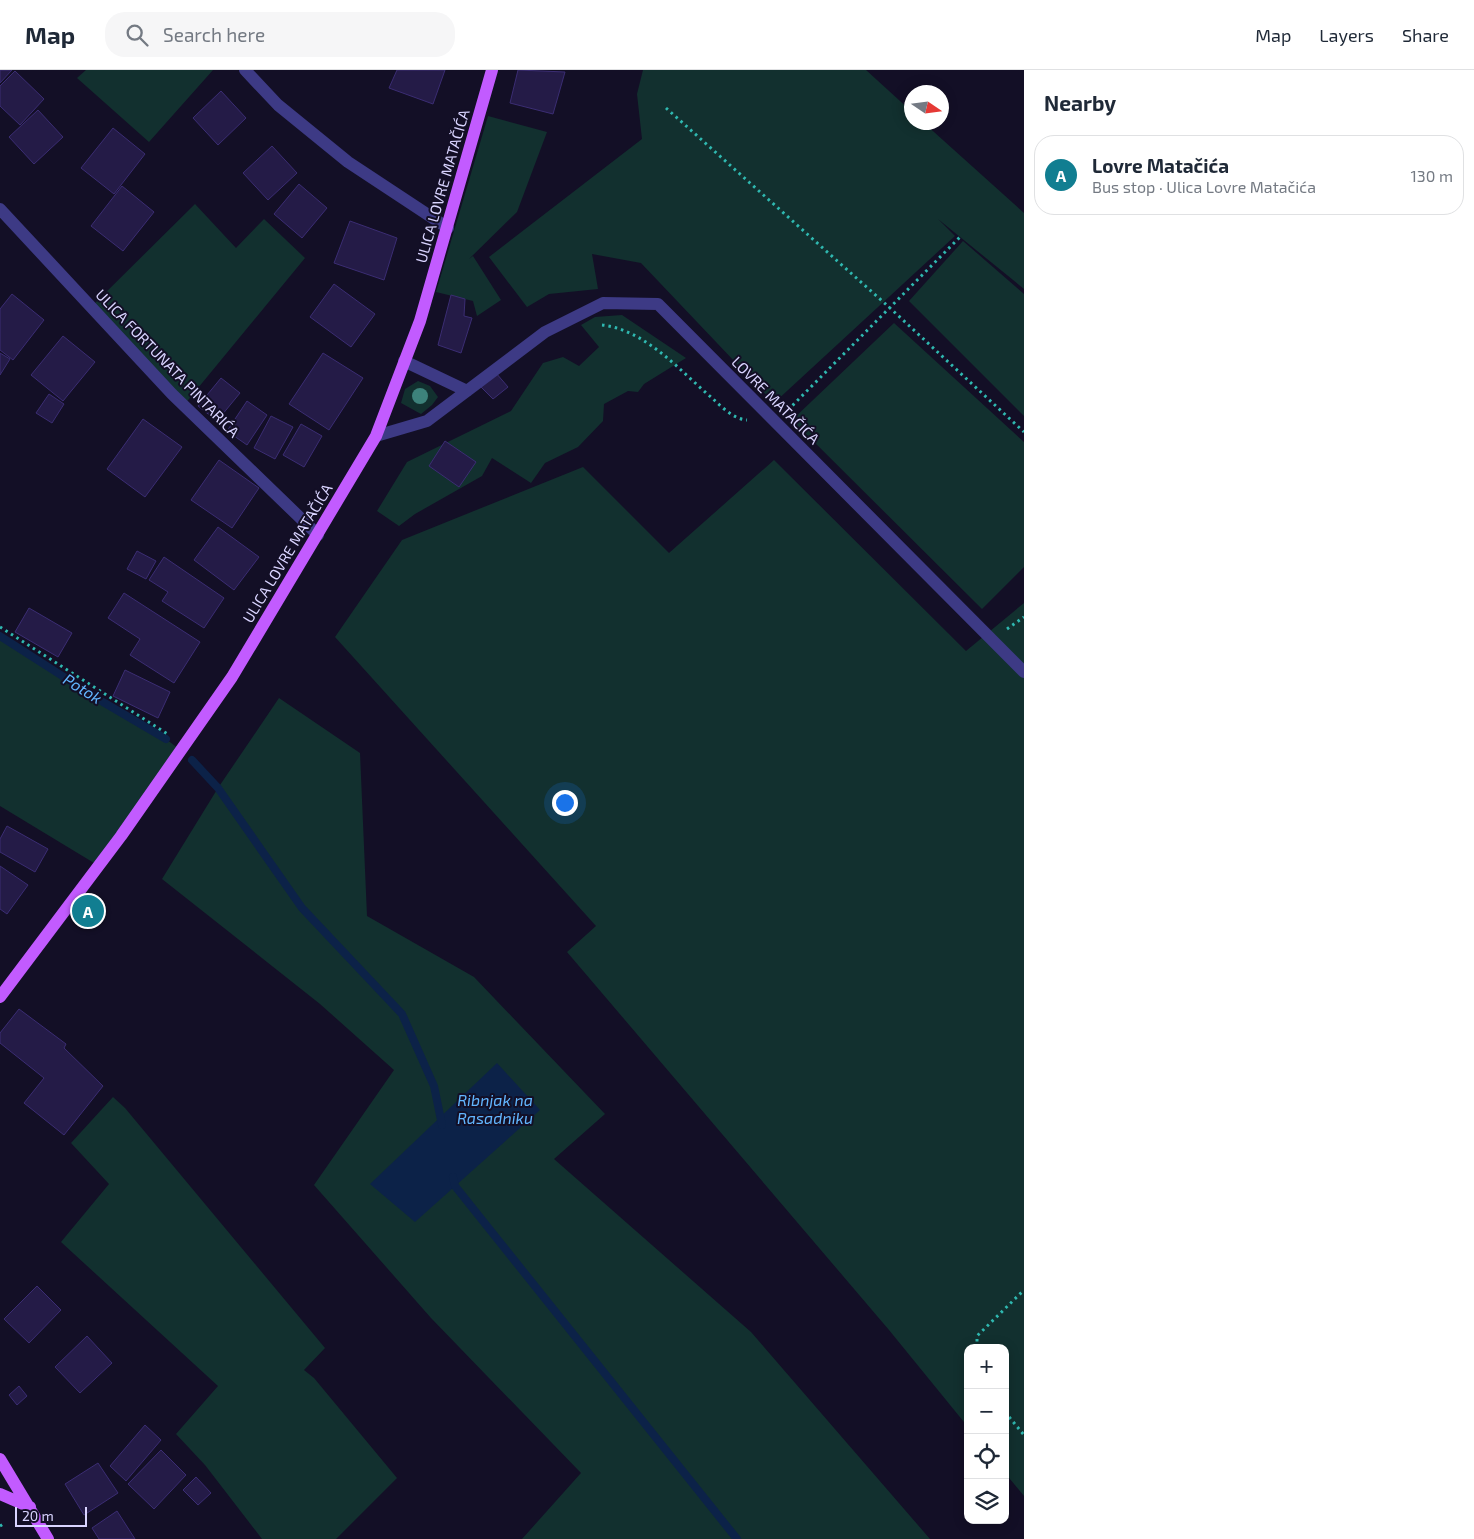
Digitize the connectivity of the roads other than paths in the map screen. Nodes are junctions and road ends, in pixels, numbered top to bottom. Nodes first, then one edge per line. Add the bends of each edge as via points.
1 (245, 70) edge
2 (492, 70) edge
3 (0, 208) edge
4 (448, 228) junction
5 (404, 362) junction
6 (467, 391) junction
7 (376, 436) junction
8 (318, 535) junction
9 (1024, 672) edge
10 (0, 997) edge
11 (0, 1459) edge
12 (0, 1494) edge
13 (30, 1507) junction
14 (48, 1539) edge

1 - 4 street via 278,105 348,162
2 - 4 main road, ULICA LOVRE MATAČIĆA
3 - 8 street, ULICA FORTUNATA PINTARIĆA via 172,394
4 - 5 main road, ULICA LOVRE MATAČIĆA
5 - 6 street
5 - 7 main road, ULICA LOVRE MATAČIĆA
6 - 7 street, LOVRE MATAČIĆA via 427,421
6 - 9 street, LOVRE MATAČIĆA via 546,332 603,303 658,304
7 - 8 main road, ULICA LOVRE MATAČIĆA
8 - 10 main road, ULICA LOVRE MATAČIĆA via 232,677 121,836
11 - 13 main road
12 - 13 main road
13 - 14 main road

